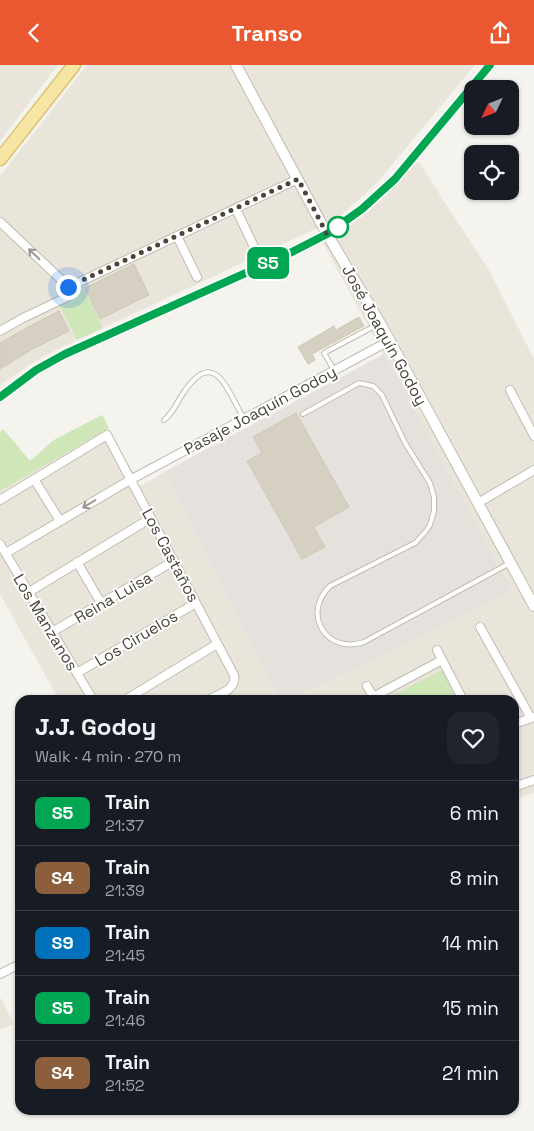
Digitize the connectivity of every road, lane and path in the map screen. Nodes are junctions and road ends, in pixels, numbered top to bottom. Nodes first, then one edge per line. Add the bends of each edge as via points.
1 (74, 65) edge
2 (236, 65) edge
3 (0, 159) edge
4 (298, 179) junction
5 (236, 209) junction
6 (0, 221) edge
7 (177, 236) junction
8 (256, 251) dead end
9 (197, 277) dead end
10 (68, 287) junction
11 (380, 323) junction
12 (0, 331) edge
13 (389, 341) junction
14 (334, 370) junction
15 (510, 390) dead end
16 (303, 414) dead end
17 (244, 419) junction
18 (164, 420) dead end
19 (534, 436) edge
20 (534, 470) edge
21 (34, 479) junction
22 (130, 479) junction
23 (0, 500) edge
24 (478, 503) junction
25 (151, 518) junction
26 (60, 521) junction
27 (0, 544) edge
28 (6, 553) junction
29 (174, 561) junction
30 (77, 562) junction
31 (510, 563) junction
32 (29, 592) junction
33 (101, 603) junction
34 (196, 603) junction
35 (534, 606) edge
36 (480, 627) dead end
37 (52, 632) junction
38 (217, 644) junction
39 (437, 650) dead end
40 (442, 660) junction
41 (77, 673) junction
42 (366, 686) dead end
43 (90, 695) edge
44 (133, 695) edge
45 (217, 695) edge
46 (372, 695) edge
47 (379, 695) edge
48 (460, 695) edge
49 (519, 695) edge
50 (519, 695) edge
51 (532, 718) edge
52 (519, 722) edge
53 (534, 780) edge
54 (519, 785) edge
55 (15, 966) edge
56 (0, 973) edge

1 - 3 main road
2 - 4 street, José Joaquín Godoy
4 - 5 street
4 - 11 street, José Joaquín Godoy
5 - 7 street
5 - 8 street
10 -> 6 street
7 - 9 street
7 - 10 street
10 - 12 street via 68,297
11 - 13 street, José Joaquín Godoy
11 - 14 lane via 324,353
13 - 14 street, Pasaje Joaquín Godoy
13 - 24 street, José Joaquín Godoy
14 - 17 street, Pasaje Joaquín Godoy
15 - 19 street
16 - 31 lane via 359,383 373,386 382,395 405,443 430,483 434,497 432,518 421,537 409,547 330,587 323,595 318,605 318,617 330,638 346,645 364,642
17 - 18 lane via 220,378 210,371 192,380 172,413
17 - 22 street, Pasaje Joaquín Godoy
20 - 24 street
21 - 22 street, Los Castaños via 107,435
21 - 23 street
21 - 26 street
22 - 25 street, Los Castaños
22 -> 26 street, Pasaje Joaquín Godoy
24 - 31 street, José Joaquín Godoy
25 - 29 street, Los Castaños
25 - 30 street
26 - 28 street, Pasaje Joaquín Godoy
27 - 28 street, Los Manzanos
28 - 32 street, Los Manzanos
29 - 33 street, Reina Luisa
29 - 34 street, Los Castaños
30 - 32 street
30 - 33 street
31 - 35 street, José Joaquín Godoy
32 - 37 street, Los Manzanos
33 - 37 street, Reina Luisa
34 - 38 street, Los Castaños
34 - 41 street, Los Ciruelos
36 - 50 street
37 - 41 street, Los Manzanos
38 - 44 street
38 - 45 street, Los Castaños via 235,681 232,687
39 - 40 street
40 - 47 street
40 - 48 street
41 - 43 street, Los Manzanos
42 - 46 street
49 - 51 street
51 - 52 street
53 - 54 street
55 - 56 street

